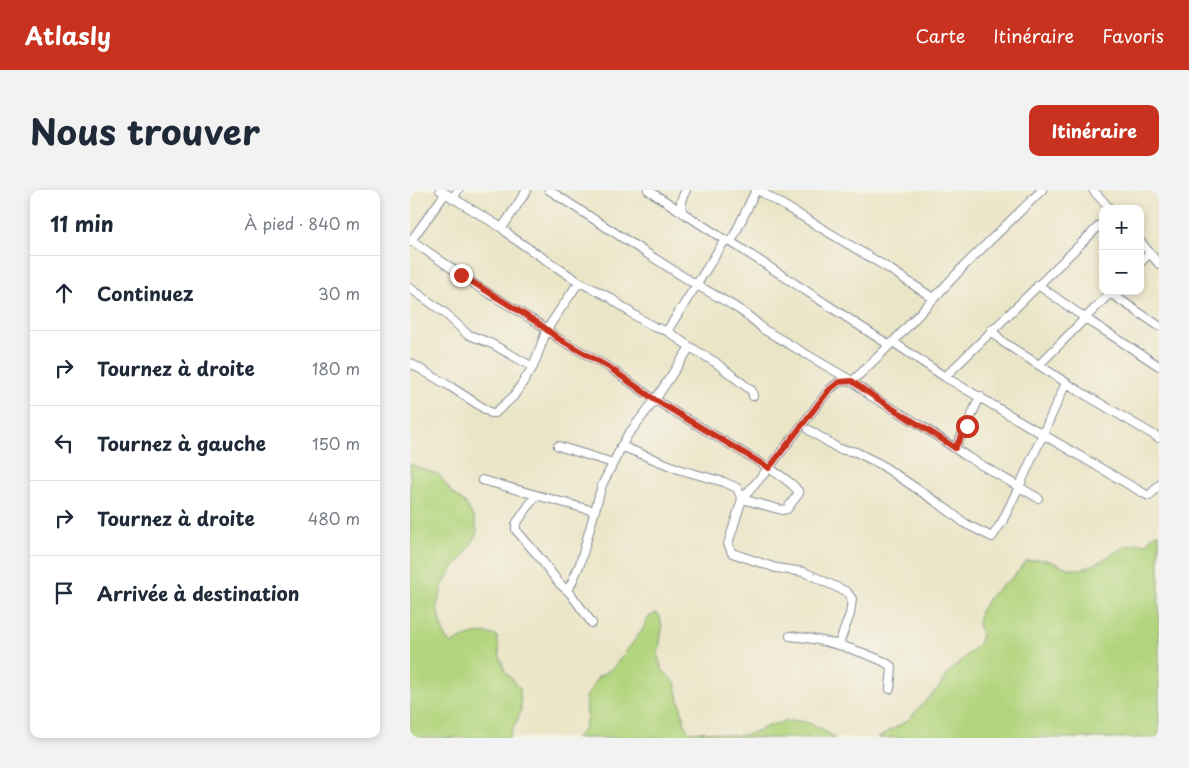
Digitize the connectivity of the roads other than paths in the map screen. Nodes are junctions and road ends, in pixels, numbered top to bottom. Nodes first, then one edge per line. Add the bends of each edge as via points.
1 (458, 190) edge
2 (526, 190) edge
3 (549, 190) edge
4 (648, 190) edge
5 (686, 190) edge
6 (757, 190) edge
7 (1042, 190) edge
8 (1093, 190) edge
9 (442, 192) edge
10 (453, 199) junction
11 (1106, 205) edge
12 (683, 212) junction
13 (1099, 226) edge
14 (502, 228) junction
15 (411, 241) edge
16 (728, 241) junction
17 (1144, 246) edge
18 (1150, 253) junction
19 (1144, 259) edge
20 (1159, 264) edge
21 (579, 282) junction
22 (1038, 284) junction
23 (697, 285) junction
24 (410, 288) edge
25 (1108, 295) edge
26 (1115, 295) edge
27 (933, 298) junction
28 (1085, 318) junction
29 (1159, 326) edge
30 (547, 329) junction
31 (667, 330) junction
32 (991, 330) junction
33 (891, 343) junction
34 (690, 347) junction
35 (410, 363) edge
36 (1039, 365) junction
37 (1159, 366) edge
38 (533, 367) junction
39 (945, 377) junction
40 (852, 381) junction
41 (1066, 383) junction
42 (753, 396) dead end
43 (980, 396) junction
44 (655, 400) junction
45 (809, 430) dead end
46 (1043, 435) junction
47 (1159, 438) edge
48 (558, 446) dead end
49 (621, 446) junction
50 (955, 448) junction
51 (613, 462) junction
52 (769, 468) junction
53 (482, 480) dead end
54 (1159, 485) edge
55 (1019, 488) junction
56 (536, 495) junction
57 (1038, 498) dead end
58 (742, 500) junction
59 (594, 511) junction
60 (568, 591) junction
61 (592, 623) dead end
62 (790, 636) dead end
63 (839, 644) junction
64 (890, 689) dead end

1 - 10 street
2 - 14 street
3 - 23 street
4 - 12 street
5 - 12 street via 680,200
6 - 16 street
6 - 27 street
7 - 27 street
8 - 11 street
9 - 10 street
9 - 15 street
10 - 14 street
12 - 16 street
13 - 22 street
14 - 21 street
15 - 30 street
16 - 23 street
16 - 33 street
17 - 18 street
18 - 19 street
18 - 20 street
21 - 30 street
21 - 31 street via 609,297 654,327
22 - 28 street
22 - 32 street
23 - 31 street
23 - 40 street via 763,329
24 - 38 street via 445,313 467,334
25 - 28 street
26 - 29 street
27 - 33 street
28 - 36 street
28 - 37 street
30 - 38 street
30 - 44 street
31 - 34 street
32 - 36 street via 1003,342
32 - 39 street
33 - 39 street
33 - 40 street
34 - 42 street via 715,362 752,391
34 - 44 street
35 - 38 street via 495,413 514,397
36 - 41 street
39 - 43 street
40 - 50 street
40 - 52 street via 839,382 829,390
41 - 46 street
41 - 47 street
43 - 46 street
43 - 50 street
44 - 49 street
44 - 52 street
45 - 55 street via 839,448 880,464 966,524 991,537
46 - 54 street via 1149,496
46 - 55 street
48 - 51 street
49 - 51 street
49 - 58 street via 681,470 724,482 737,488
50 - 55 street
51 - 59 street
52 - 58 street
52 - 58 street via 799,491 788,508 782,510
53 - 56 street
55 - 57 street
56 - 59 street
56 - 60 street via 516,524 516,530
58 - 63 street via 728,544 732,553 776,568 804,572 847,592 852,599 850,614
59 - 60 street via 580,564
60 - 61 street
62 - 63 street
63 - 64 street via 891,666

